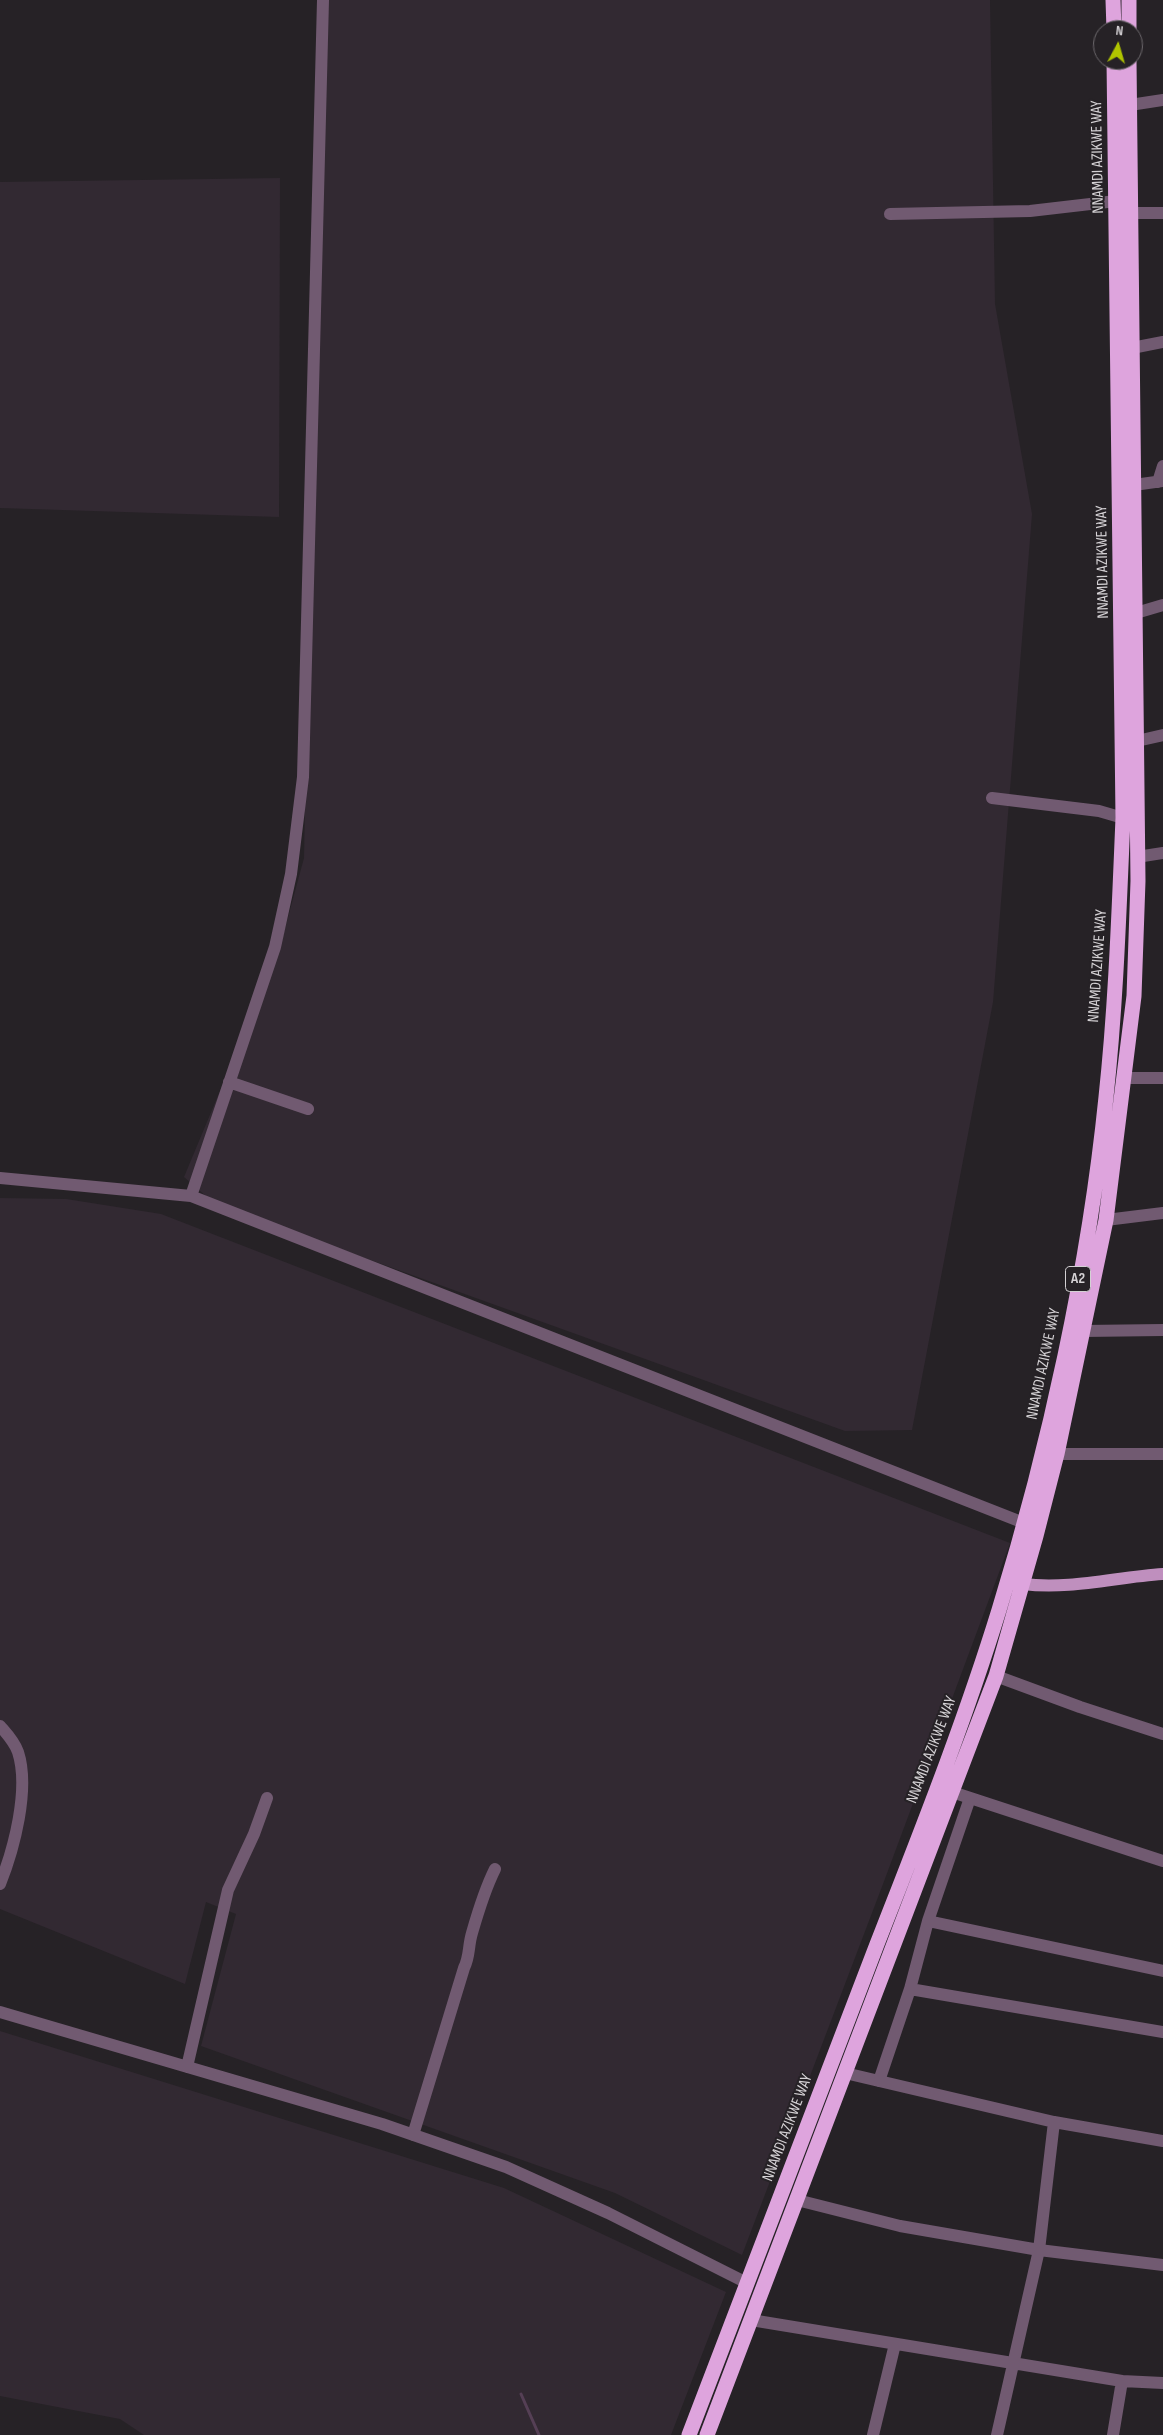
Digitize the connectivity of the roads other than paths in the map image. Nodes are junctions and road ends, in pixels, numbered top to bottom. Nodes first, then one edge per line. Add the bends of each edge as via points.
1 (323, 0) edge
2 (1113, 0) edge
3 (1129, 0) edge
4 (1114, 20) edge
5 (1129, 20) edge
6 (1114, 70) edge
7 (1129, 70) edge
8 (1163, 100) edge
9 (1130, 104) junction
10 (1116, 201) junction
11 (1131, 213) junction
12 (1163, 213) edge
13 (890, 214) dead end
14 (1163, 342) edge
15 (1132, 348) junction
16 (1163, 466) edge
17 (1161, 481) edge
18 (1134, 485) junction
19 (1163, 604) edge
20 (1136, 613) junction
21 (1163, 735) edge
22 (1137, 741) junction
23 (992, 798) dead end
24 (1123, 818) junction
25 (1163, 853) edge
26 (1137, 857) junction
27 (1163, 1077) edge
28 (1124, 1078) junction
29 (229, 1082) junction
30 (308, 1109) dead end
31 (0, 1178) edge
32 (191, 1196) junction
33 (1163, 1213) edge
34 (1106, 1220) junction
35 (1163, 1330) edge
36 (1083, 1331) junction
37 (1057, 1454) junction
38 (1163, 1454) edge
39 (1024, 1523) junction
40 (1163, 1574) edge
41 (1023, 1584) junction
42 (996, 1676) junction
43 (0, 1726) edge
44 (1163, 1734) edge
45 (952, 1792) junction
46 (268, 1798) dead end
47 (970, 1798) junction
48 (1163, 1861) edge
49 (495, 1869) dead end
50 (0, 1884) edge
51 (928, 1921) junction
52 (1163, 1971) edge
53 (910, 1989) junction
54 (0, 2012) edge
55 (1163, 2032) edge
56 (187, 2067) junction
57 (845, 2073) junction
58 (878, 2081) junction
59 (1054, 2122) junction
60 (413, 2135) junction
61 (1163, 2141) edge
62 (797, 2200) junction
63 (1039, 2250) junction
64 (1163, 2265) edge
65 (747, 2283) junction
66 (751, 2320) junction
67 (895, 2344) junction
68 (1013, 2364) junction
69 (1122, 2381) junction
70 (1163, 2383) edge
71 (689, 2435) edge
72 (708, 2435) edge
73 (873, 2435) edge
74 (997, 2435) edge
75 (1114, 2435) edge

1 - 29 street via 303,777 291,874 275,947
2 - 4 highway
3 - 5 highway
6 - 10 highway, NNAMDI AZIKWE WAY / A2
7 - 9 highway, NNAMDI AZIKWE WAY / A2
8 - 9 street
9 - 11 highway, NNAMDI AZIKWE WAY / A2
10 - 13 street via 1030,211
10 - 24 highway, NNAMDI AZIKWE WAY / A2
11 - 12 street
11 - 15 highway, NNAMDI AZIKWE WAY / A2
14 - 15 street
15 - 18 highway, NNAMDI AZIKWE WAY / A2
16 - 17 street
17 - 18 street
18 - 20 highway, NNAMDI AZIKWE WAY / A2
19 - 20 street
20 - 22 highway, NNAMDI AZIKWE WAY / A2
21 - 22 street
22 - 26 highway, NNAMDI AZIKWE WAY / A2
23 - 24 street via 1099,811
24 - 39 highway, NNAMDI AZIKWE WAY / A2 via 1107,1089 1092,1205 1051,1417
25 - 26 street
26 - 28 highway, NNAMDI AZIKWE WAY / A2 via 1134,996
27 - 28 street
28 - 34 highway, NNAMDI AZIKWE WAY / A2
29 - 30 street
29 - 32 street
31 - 32 street
32 - 39 street
33 - 34 street
34 - 36 highway, NNAMDI AZIKWE WAY / A2
35 - 36 street
36 - 37 highway, NNAMDI AZIKWE WAY / A2
37 - 38 street
37 - 41 highway, NNAMDI AZIKWE WAY / A2
39 - 65 highway, NNAMDI AZIKWE WAY / A2 via 964,1717
40 - 41 main road via 1127,1576 1064,1587
41 - 42 highway, NNAMDI AZIKWE WAY / A2
42 - 44 street
42 - 45 highway, NNAMDI AZIKWE WAY / A2
43 - 50 street via 18,1753 20,1794 12,1855
45 - 47 street
45 - 57 highway, NNAMDI AZIKWE WAY / A2
46 - 56 street via 228,1890
47 - 48 street
47 - 51 street
49 - 60 street via 471,1936 470,1956
51 - 52 street
51 - 53 street
53 - 55 street
53 - 58 street
54 - 56 street
56 - 60 street
57 - 58 street
57 - 62 highway, NNAMDI AZIKWE WAY / A2
58 - 59 street
59 - 61 street
59 - 63 street
60 - 65 street via 506,2167 608,2213
62 - 63 street via 900,2226
62 - 66 highway, NNAMDI AZIKWE WAY / A2
63 - 64 street
63 - 68 street
65 - 71 highway, NNAMDI AZIKWE WAY / A2
66 - 67 street
66 - 72 highway, NNAMDI AZIKWE WAY / A2
67 - 68 street
67 - 73 street
68 - 69 street
68 - 74 street
69 - 70 street
69 - 75 street

